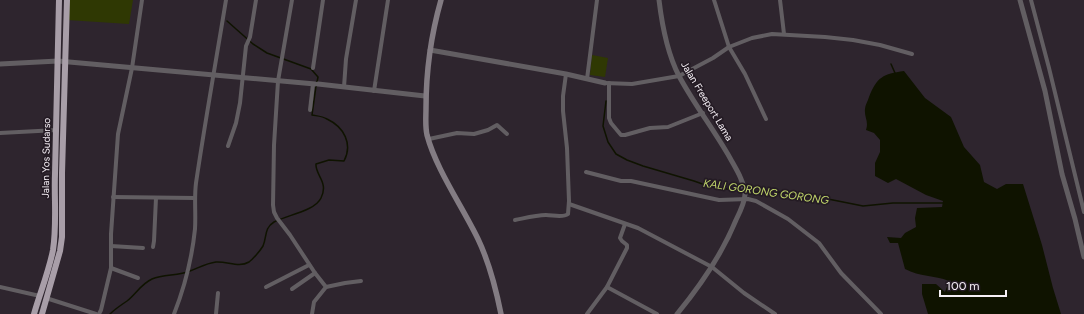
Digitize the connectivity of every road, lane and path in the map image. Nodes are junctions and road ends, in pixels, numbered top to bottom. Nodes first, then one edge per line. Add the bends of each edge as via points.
1 (59, 0) edge
2 (67, 0) edge
3 (142, 0) edge
4 (226, 0) edge
5 (256, 0) edge
6 (292, 0) edge
7 (323, 0) edge
8 (356, 0) edge
9 (388, 0) edge
10 (441, 0) edge
11 (597, 0) edge
12 (659, 0) edge
13 (714, 0) edge
14 (780, 0) edge
15 (1020, 0) edge
16 (1031, 0) edge
17 (781, 33) junction
18 (728, 47) junction
19 (430, 50) junction
20 (912, 54) dead end
21 (58, 61) junction
22 (66, 62) junction
23 (0, 64) edge
24 (132, 68) junction
25 (313, 68) dead end
26 (566, 74) junction
27 (214, 76) junction
28 (679, 76) junction
29 (242, 78) junction
30 (586, 79) junction
31 (278, 81) junction
32 (607, 83) junction
33 (315, 84) junction
34 (344, 88) junction
35 (374, 91) junction
36 (426, 96) junction
37 (310, 110) dead end
38 (703, 113) junction
39 (766, 119) dead end
40 (57, 130) junction
41 (0, 133) edge
42 (508, 134) dead end
43 (428, 139) junction
44 (228, 146) dead end
45 (586, 172) dead end
46 (113, 196) junction
47 (156, 198) junction
48 (195, 198) junction
49 (744, 198) junction
50 (569, 204) junction
51 (1084, 212) edge
52 (59, 218) junction
53 (515, 220) dead end
54 (625, 224) junction
55 (111, 246) junction
56 (153, 247) dead end
57 (143, 248) dead end
58 (1084, 257) edge
59 (309, 265) junction
60 (712, 267) junction
61 (111, 268) junction
62 (315, 273) junction
63 (138, 278) dead end
64 (361, 281) dead end
65 (0, 287) edge
66 (266, 287) dead end
67 (326, 287) junction
68 (607, 287) junction
69 (292, 289) dead end
70 (218, 292) dead end
71 (40, 296) junction
72 (46, 298) junction
73 (34, 314) edge
74 (42, 314) edge
75 (96, 314) edge
76 (99, 314) edge
77 (174, 314) edge
78 (216, 314) edge
79 (312, 314) edge
80 (501, 314) edge
81 (587, 314) edge
82 (658, 314) edge
83 (677, 314) edge
84 (775, 314) edge
85 (881, 314) edge

1 - 21 highway, Jalan Yos Sudarso
2 - 22 highway, Jalan Yos Sudarso
3 - 24 street
4 - 27 street
5 - 29 street
6 - 31 street
7 - 25 street
8 - 34 street
9 - 35 street
10 - 19 main road
11 - 30 street
12 - 28 street, Jalan Freeport Lama via 670,55
13 - 18 street
14 - 17 street
15 - 58 street
16 - 51 street
17 - 18 street via 752,38
17 - 20 street via 853,40
18 - 28 street
18 - 39 street via 745,74
19 - 26 street
19 - 36 main road
21 - 22 street
21 - 23 street
21 - 40 highway, Jalan Yos Sudarso
22 - 24 street
22 - 52 highway, Jalan Yos Sudarso
24 - 27 street
24 - 46 street via 119,127
26 - 30 street
26 - 50 street via 563,112
27 - 29 street
27 - 48 street
28 - 32 street via 632,84
28 - 38 street, Jalan Freeport Lama
29 - 31 street
29 - 44 street via 236,123
30 - 32 street
31 - 33 street
31 - 59 street via 274,212
32 - 38 street via 609,118 621,135 668,127
33 - 34 street
33 - 37 street
34 - 35 street
35 - 36 street
36 - 43 main road
38 - 49 street, Jalan Freeport Lama via 739,174 744,185
40 - 41 street
40 - 52 highway, Jalan Yos Sudarso via 54,175
42 - 43 street via 497,125 474,134 457,133
43 - 80 main road via 478,240 496,288
45 - 49 street via 712,199
46 - 47 street
46 - 55 street
47 - 48 street
47 - 56 street
48 - 77 street via 194,232 187,278
49 - 60 street via 733,228
49 - 85 street via 756,201 811,235 841,273
50 - 53 street via 566,216 533,216
50 - 54 street
52 - 71 highway, Jalan Yos Sudarso
52 - 72 highway, Jalan Yos Sudarso via 60,251
54 - 60 street via 644,231
54 - 68 street via 620,238 627,248
55 - 57 street
55 - 61 street
59 - 62 street
59 - 66 street
60 - 83 street via 698,290
60 - 84 street via 744,294
61 - 63 street
61 - 76 street
62 - 67 street
62 - 69 street
64 - 67 street
65 - 71 street
67 - 79 street via 314,302
68 - 81 street
68 - 82 street
70 - 78 street
71 - 73 highway, Jalan Yos Sudarso
72 - 74 highway, Jalan Yos Sudarso
72 - 75 street

